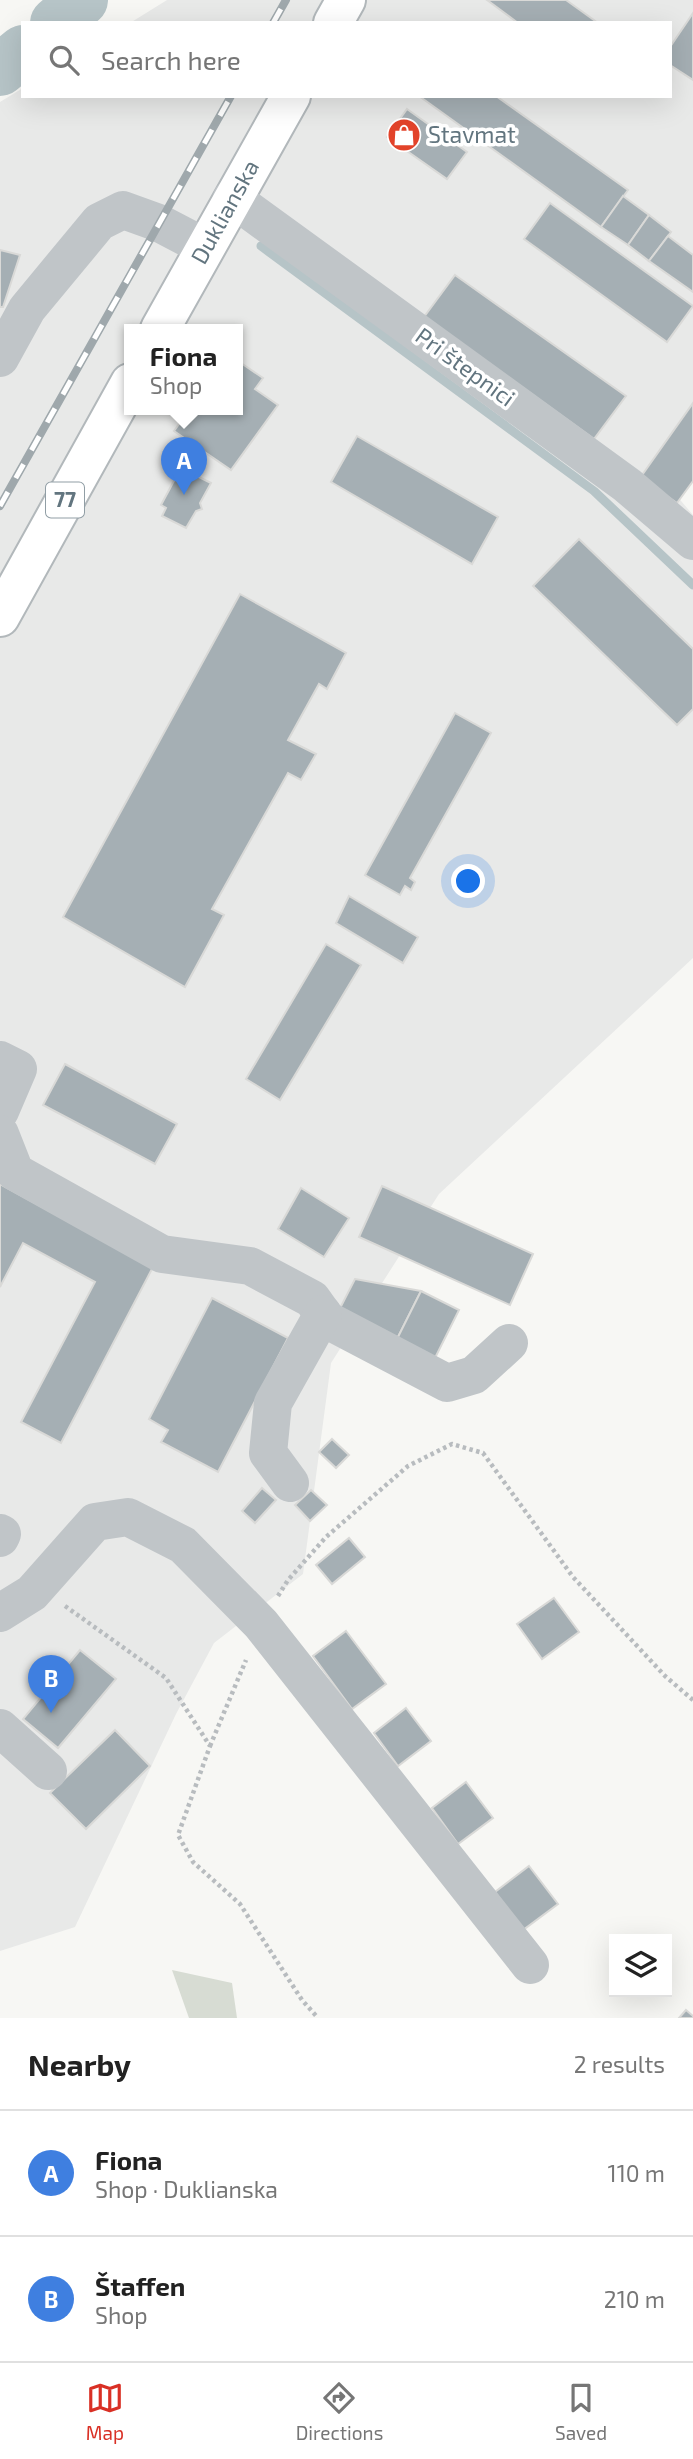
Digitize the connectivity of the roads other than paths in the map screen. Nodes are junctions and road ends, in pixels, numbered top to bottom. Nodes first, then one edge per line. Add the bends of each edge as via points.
1 (346, 0) edge
2 (334, 21) edge
3 (290, 98) edge
4 (232, 198) junction
5 (205, 247) junction
6 (163, 324) edge
7 (6, 338) edge
8 (124, 394) edge
9 (693, 541) edge
10 (0, 617) edge
11 (0, 1060) edge
12 (0, 1111) edge
13 (0, 1134) edge
14 (323, 1314) junction
15 (509, 1343) dead end
16 (290, 1483) dead end
17 (0, 1533) edge
18 (0, 1538) edge
19 (0, 1614) edge
20 (0, 1728) edge
21 (48, 1771) dead end
22 (530, 1965) dead end

1 - 2 main road
3 - 4 main road, Duklianska
4 - 5 main road, Duklianska
4 - 9 street, Pri štepnici via 627,485
5 - 6 main road, Duklianska
5 - 7 street via 123,210 99,222
8 - 10 main road, 77
11 - 12 street via 19,1069
13 - 14 street via 15,1172 150,1248 162,1254 250,1266 312,1299
14 - 15 street via 447,1383 474,1375
14 - 16 street via 273,1403 268,1453
17 - 18 street
19 - 22 street via 32,1593 95,1522 128,1517 183,1545 261,1624
20 - 21 street

